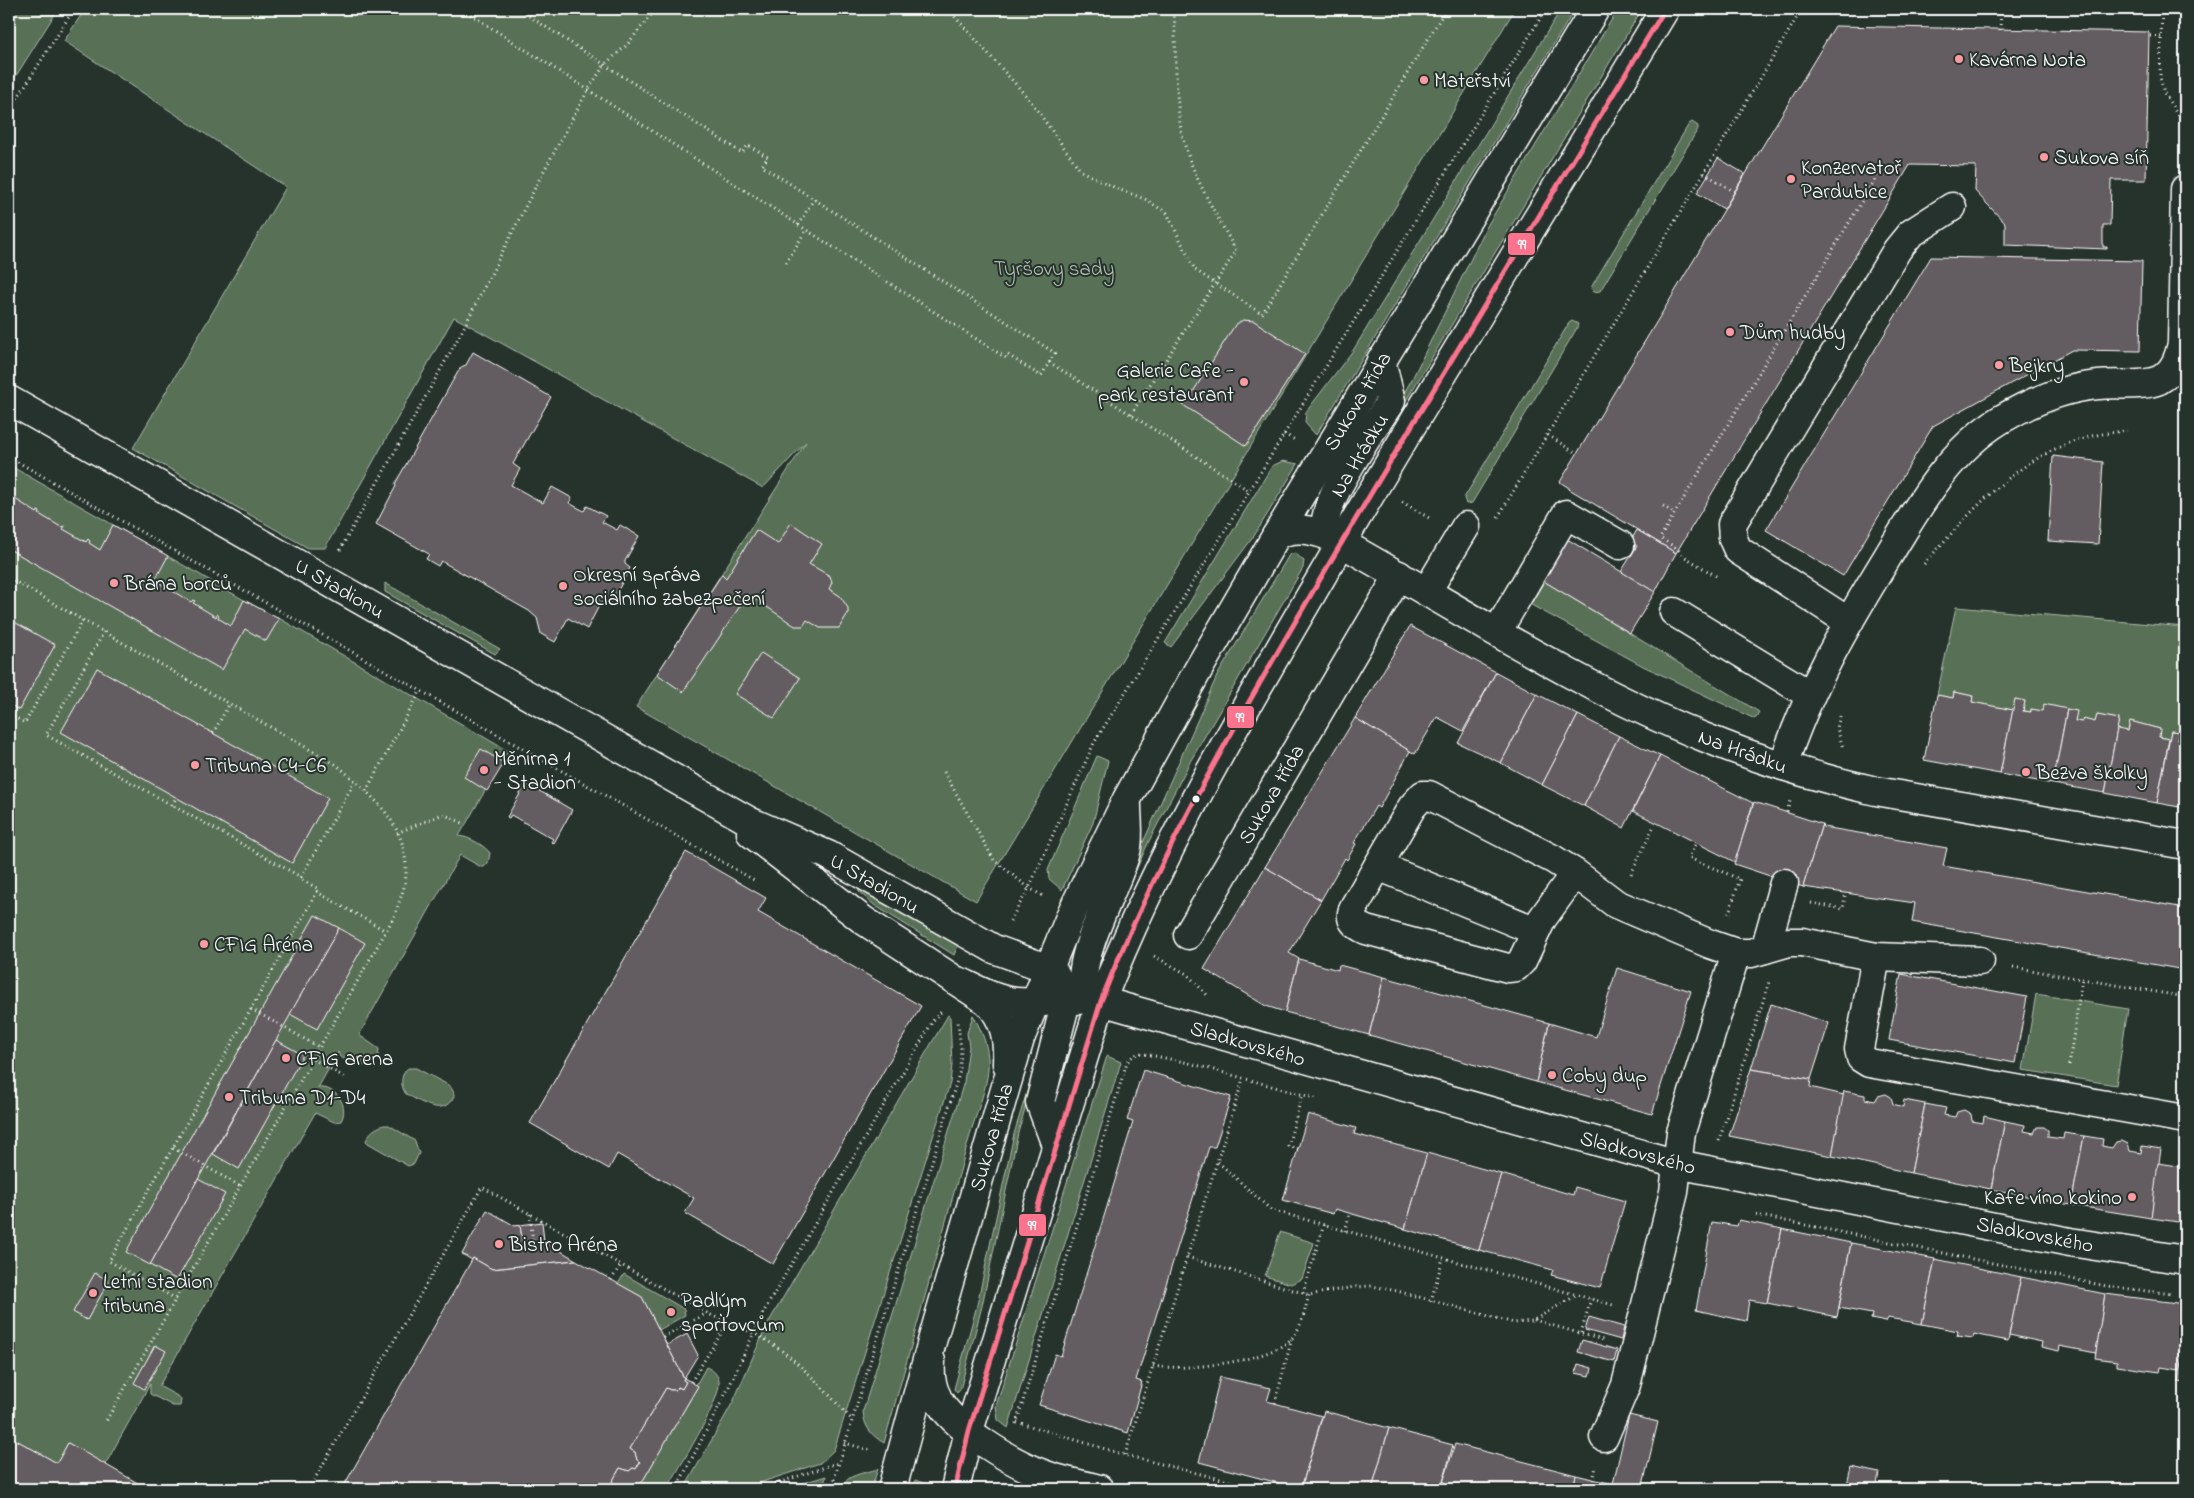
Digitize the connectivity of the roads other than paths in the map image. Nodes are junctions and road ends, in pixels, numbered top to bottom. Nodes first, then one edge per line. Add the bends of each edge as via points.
1 (1595, 9) edge
2 (1665, 9) edge
3 (2185, 188) edge
4 (1952, 207) dead end
5 (1382, 360) junction
6 (9, 400) edge
7 (1466, 526) dead end
8 (1276, 536) junction
9 (1342, 543) junction
10 (1620, 545) dead end
11 (1399, 575) junction
12 (1427, 591) junction
13 (1674, 612) dead end
14 (1849, 622) junction
15 (1497, 632) junction
16 (1810, 695) junction
17 (1783, 766) junction
18 (670, 776) junction
19 (1127, 799) junction
20 (2185, 845) edge
21 (1378, 866) junction
22 (1575, 873) junction
23 (1782, 890) road end
24 (1536, 931) junction
25 (1188, 935) dead end
26 (1773, 946) junction
27 (1736, 953) junction
28 (1876, 957) junction
29 (1980, 961) road end
30 (1049, 969) junction
31 (954, 994) junction
32 (1064, 999) junction
33 (1101, 1001) junction
34 (1036, 1002) junction
35 (1006, 1086) junction
36 (2185, 1119) edge
37 (1056, 1145) junction
38 (1677, 1164) junction
39 (2185, 1260) edge
40 (934, 1334) junction
41 (969, 1431) junction
42 (1604, 1437) dead end
43 (892, 1489) edge
44 (955, 1489) edge
45 (1099, 1489) edge

1 - 5 street, Sukova třída
2 - 9 street
3 - 14 street via 2182,343 2175,365 2158,380 2096,385 2047,397 1981,433 1942,473 1912,516
4 - 14 street via 1910,234 1897,250 1732,524 1732,539 1738,550
5 - 8 street, Sukova třída
5 - 9 street, Na Hrádku via 1391,401 1348,470 1326,513 1326,531
6 - 18 street, U Stadionu
7 - 12 street
8 - 9 street, Na Hrádku via 1287,530 1306,530 1330,536
8 - 19 street, Sukova třída
9 - 11 street, Na Hrádku
9 - 33 street via 1222,747 1166,852
10 - 15 street via 1566,514
11 - 12 street, Na Hrádku
11 - 25 street, Sukova třída
12 - 15 street, Na Hrádku
13 - 16 street
14 - 16 street
15 - 17 street, Na Hrádku via 1649,712 1705,738
16 - 17 street
17 - 20 street, Na Hrádku via 1876,791
18 - 30 street, U Stadionu via 750,821 828,855 994,949
18 - 31 street, U Stadionu via 745,828
19 - 30 street, Sukova třída via 1072,912
19 - 33 street, Sukova třída via 1127,850 1085,966 1086,989
21 - 22 street via 1417,800 1429,795
21 - 24 street
21 - 24 street via 1352,914 1356,926 1508,968 1516,967 1522,961
22 - 24 street
22 - 27 street via 1616,904
23 - 26 street
26 - 27 street via 1752,953
26 - 28 street via 1802,942
27 - 38 street via 1681,1132
28 - 29 street
28 - 36 street via 1859,1049 1861,1058 1869,1063
30 - 32 street via 1063,988
30 - 34 street, Sukova třída
31 - 34 street, U Stadionu
31 - 35 street, U Stadionu via 987,1001 1001,1018 1007,1040
32 - 33 street, U Stadionu
32 - 34 street, U Stadionu
32 - 37 street, Sukova třída via 1040,1102
33 - 37 street
33 - 38 street, Sladkovského
34 - 35 street, Sukova třída via 1020,1039
35 - 40 street, Sukova třída
37 - 41 street
38 - 39 street, Sladkovského via 2070,1242
38 - 42 street via 1674,1192 1626,1385
40 - 41 street via 930,1377 934,1390 946,1410
40 - 43 street, Sukova třída
41 - 44 street
41 - 45 street via 1030,1469

